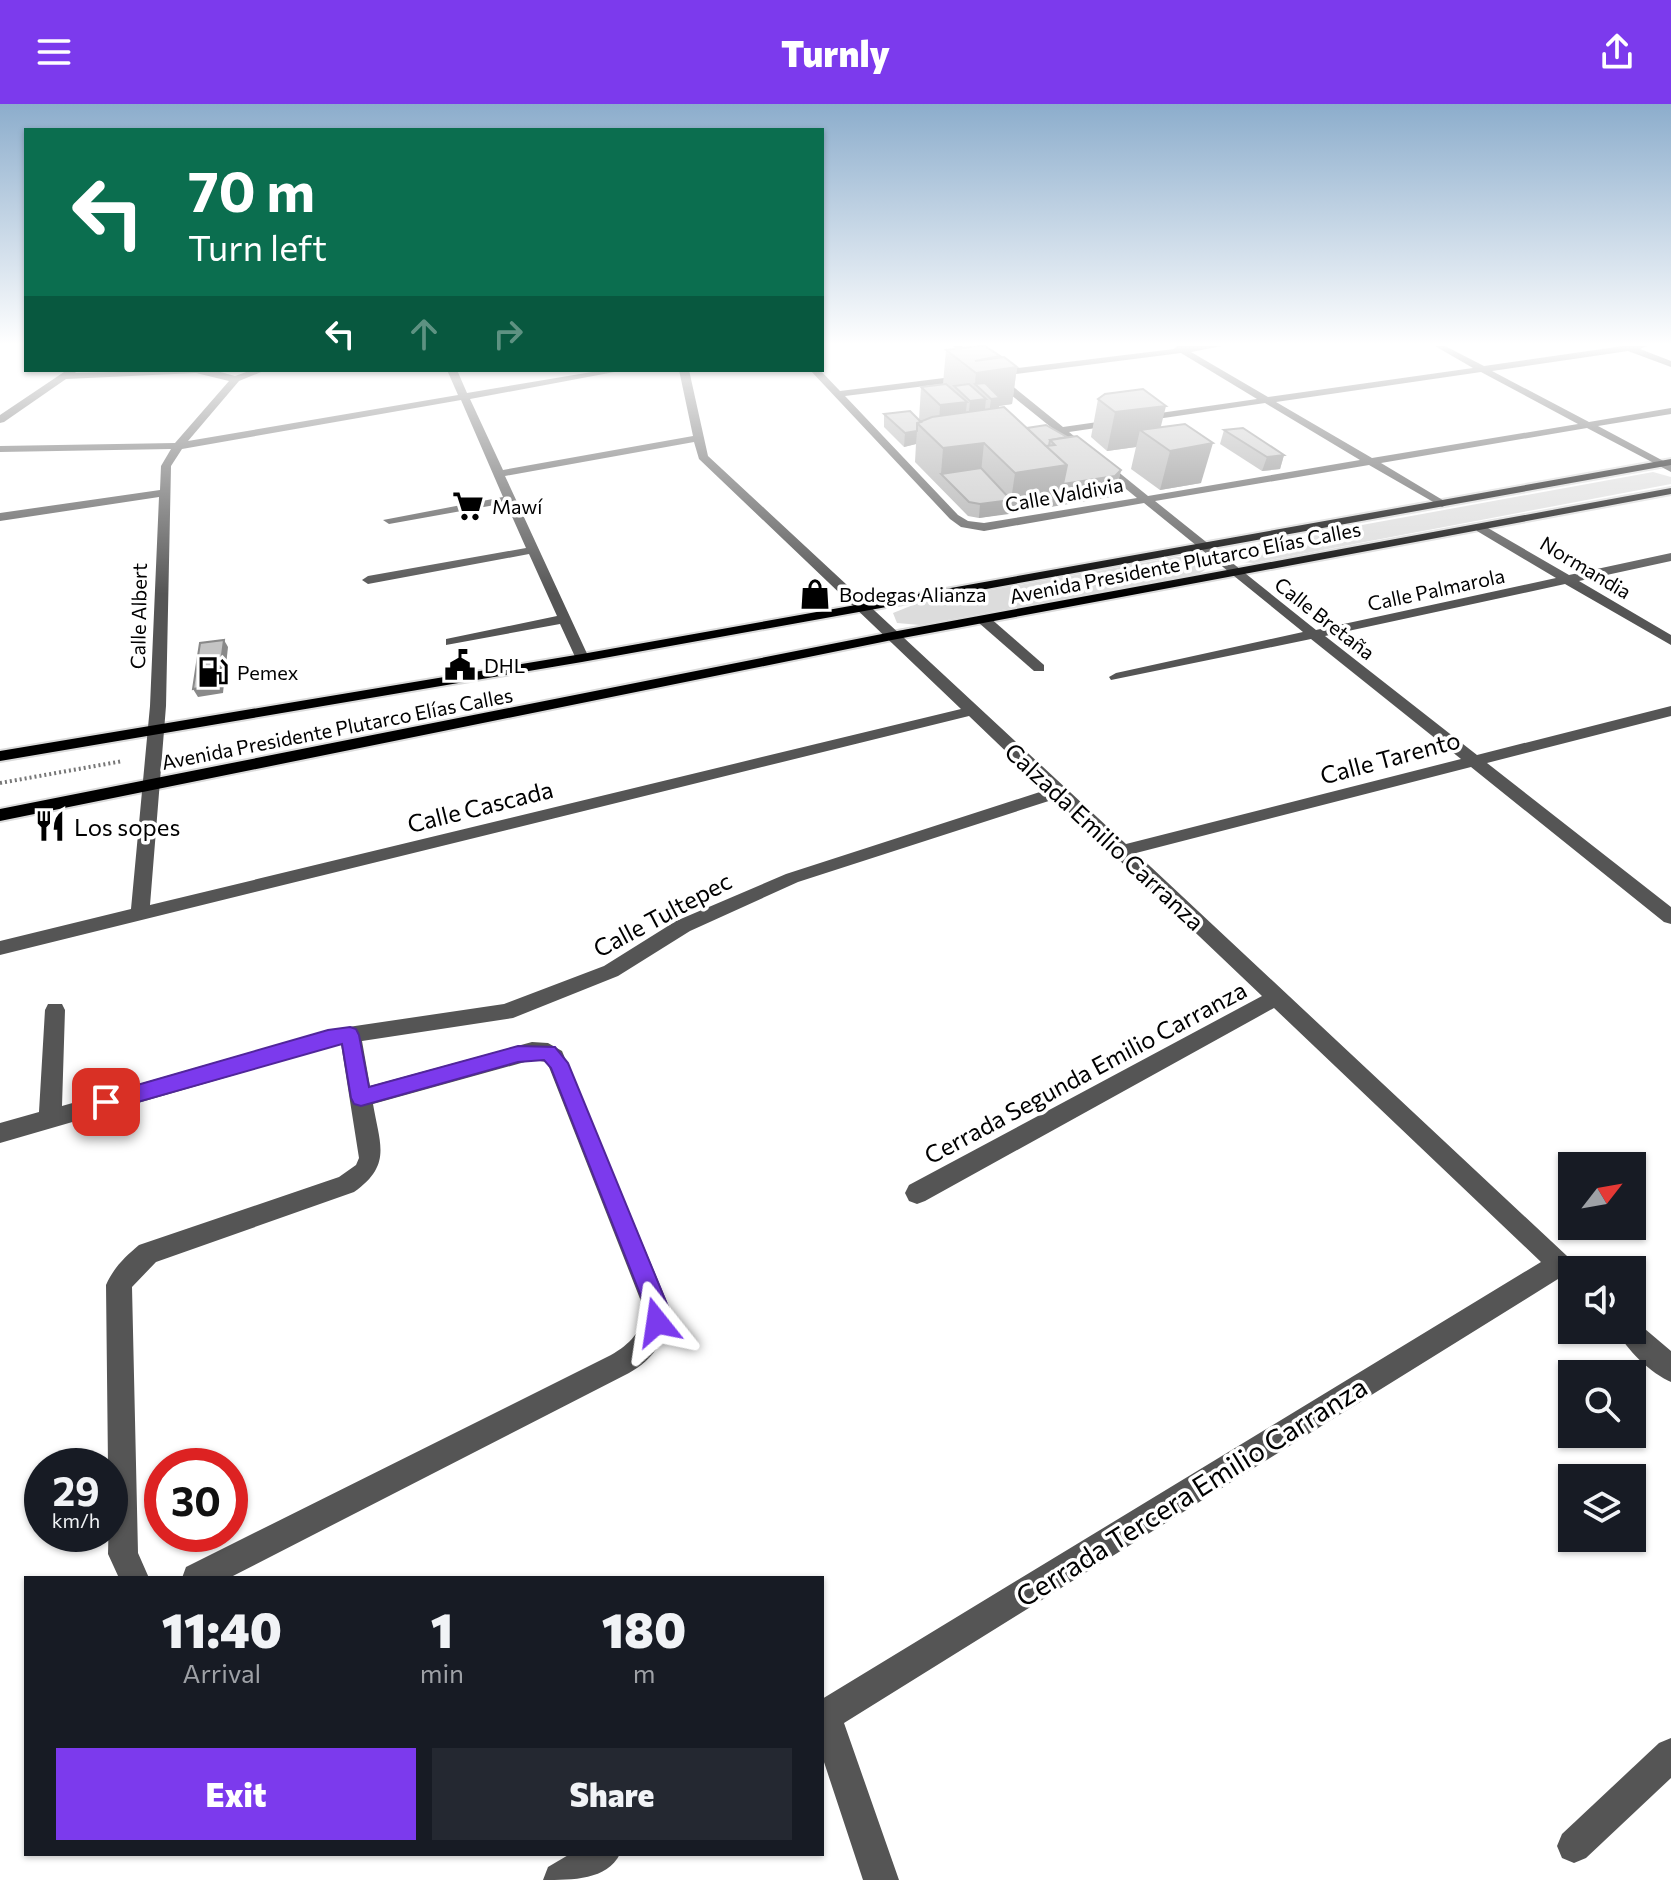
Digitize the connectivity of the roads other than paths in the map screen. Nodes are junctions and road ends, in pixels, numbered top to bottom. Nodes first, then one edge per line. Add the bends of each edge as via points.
1 (193, 429) edge
2 (280, 429) edge
3 (479, 429) edge
4 (697, 429) edge
5 (870, 429) edge
6 (1067, 429) edge
7 (1315, 429) edge
8 (1564, 429) edge
9 (1597, 429) edge
10 (1059, 430) junction
11 (1044, 432) edge
12 (699, 438) junction
13 (178, 446) junction
14 (0, 449) edge
15 (909, 452) dead end
16 (894, 454) junction
17 (1366, 460) junction
18 (1668, 465) edge
19 (499, 474) junction
20 (1671, 491) edge
21 (163, 493) junction
22 (510, 499) junction
23 (1144, 499) junction
24 (1442, 504) junction
25 (0, 517) edge
26 (389, 520) dead end
27 (1481, 528) junction
28 (1204, 547) junction
29 (533, 550) junction
30 (1671, 557) edge
31 (1235, 572) junction
32 (368, 580) dead end
33 (1569, 580) junction
34 (862, 608) junction
35 (564, 619) junction
36 (984, 620) junction
37 (892, 636) junction
38 (1314, 636) junction
39 (1671, 641) edge
40 (451, 642) dead end
41 (582, 658) junction
42 (1039, 668) dead end
43 (1116, 677) dead end
44 (972, 711) junction
45 (1671, 711) edge
46 (155, 730) junction
47 (0, 756) edge
48 (1474, 760) junction
49 (149, 787) junction
50 (1059, 792) junction
51 (0, 815) edge
52 (1121, 851) junction
53 (140, 914) junction
54 (1671, 917) edge
55 (0, 948) edge
56 (1277, 997) junction
57 (55, 1010) dead end
58 (339, 1036) junction
59 (361, 1098) junction
60 (50, 1118) junction
61 (0, 1133) edge
62 (917, 1193) dead end
63 (1558, 1262) edge
64 (1558, 1275) edge
65 (1645, 1344) edge
66 (1671, 1369) edge
67 (133, 1576) edge
68 (201, 1576) edge
69 (824, 1716) edge
70 (824, 1720) edge
71 (1671, 1755) edge
72 (1574, 1846) dead end
73 (600, 1856) edge
74 (561, 1880) edge
75 (881, 1880) edge

1 - 13 street, Calle Albert
2 - 13 street
3 - 19 street
4 - 12 street, Calzada Emilio Carranza
5 - 16 street
6 - 10 street
7 - 17 street
8 - 17 street, Calle Valdivia
9 - 18 street
10 - 11 street
10 - 23 street, Calle Bretaña
12 - 19 street
12 - 34 street, Calzada Emilio Carranza via 703,457
13 - 14 street
13 - 21 street, Calle Albert via 166,466
15 - 16 street
16 - 23 street, Calle Valdivia via 965,524 984,527
17 - 23 street, Calle Valdivia
17 - 24 street
18 - 24 main road, Avenida Presidente Plutarco Elías Calles
19 - 22 street
20 - 27 main road, Avenida Presidente Plutarco Elías Calles
21 - 25 street
21 - 46 street, Calle Albert
22 - 26 street
22 - 29 street
23 - 28 street, Calle Bretaña
24 - 28 main road, Avenida Presidente Plutarco Elías Calles
27 - 31 main road, Avenida Presidente Plutarco Elías Calles
27 - 33 street, Normandia
28 - 31 street, Calle Bretaña
28 - 34 main road, Avenida Presidente Plutarco Elías Calles
29 - 32 street
29 - 35 street
30 - 33 street, Calle Palmarola
31 - 36 main road, Avenida Presidente Plutarco Elías Calles
31 - 38 street, Calle Bretaña
33 - 38 street, Calle Palmarola
33 - 39 street, Normandia
34 - 37 street, Calzada Emilio Carranza
34 - 41 main road, Avenida Presidente Plutarco Elías Calles
35 - 40 street
35 - 41 street
36 - 37 main road, Avenida Presidente Plutarco Elías Calles
36 - 42 street
37 - 44 street, Calzada Emilio Carranza
37 - 49 main road, Avenida Presidente Plutarco Elías Calles
38 - 43 street, Calle Palmarola
38 - 48 street, Calle Bretaña
41 - 46 main road, Avenida Presidente Plutarco Elías Calles
44 - 50 street, Calzada Emilio Carranza
44 - 53 street, Calle Cascada
45 - 48 street, Calle Tarento
46 - 47 main road, Avenida Presidente Plutarco Elías Calles
46 - 49 street, Calle Albert
48 - 52 street, Calle Tarento
48 - 54 street, Calle Bretaña
49 - 51 main road, Avenida Presidente Plutarco Elías Calles
49 - 53 street, Calle Albert
50 - 52 street, Calzada Emilio Carranza
50 - 58 street, Calle Tultepec via 792,878 683,926 611,971 506,1012
52 - 56 street, Calzada Emilio Carranza
53 - 55 street, Calle Cascada
56 - 62 street, Cerrada Segunda Emilio Carranza
56 - 63 street, Calzada Emilio Carranza
57 - 60 street
58 - 59 street
58 - 60 street, Calle Tultepec
59 - 67 street via 371,1158 364,1172 346,1185 148,1253 119,1285 123,1554
59 - 68 street via 532,1051 555,1057 657,1309 657,1322 646,1345 620,1364
60 - 61 street, Calle Tultepec
64 - 69 street, Cerrada Tercera Emilio Carranza
65 - 66 street
70 - 75 street
71 - 72 street
73 - 74 street

